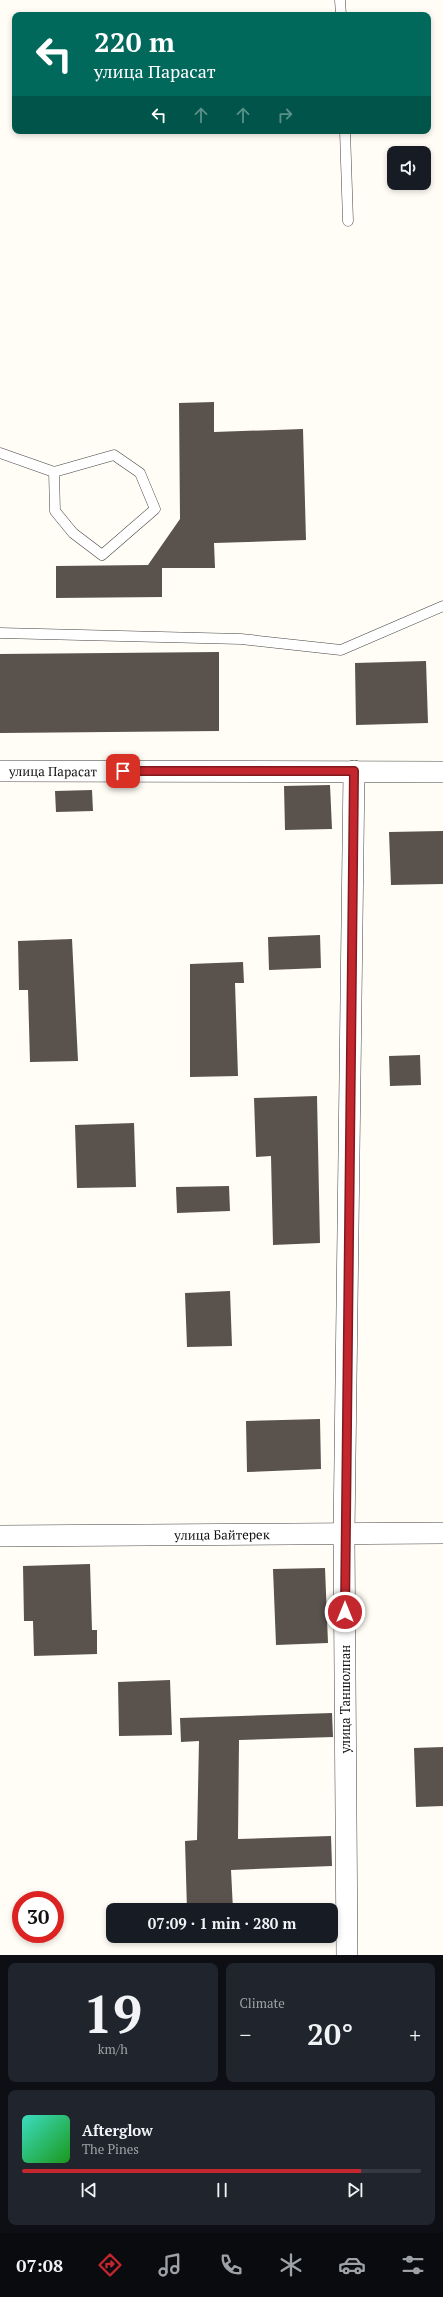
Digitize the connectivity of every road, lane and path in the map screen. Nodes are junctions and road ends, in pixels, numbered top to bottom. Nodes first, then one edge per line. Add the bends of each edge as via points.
1 (340, 0) edge
2 (341, 12) edge
3 (345, 134) edge
4 (348, 221) dead end
5 (0, 453) edge
6 (54, 472) junction
7 (443, 606) edge
8 (0, 632) edge
9 (0, 771) edge
10 (354, 771) junction
11 (443, 772) edge
12 (443, 1533) edge
13 (344, 1535) junction
14 (0, 1536) edge
15 (347, 1955) edge

1 - 2 lane
3 - 4 lane
5 - 6 lane
6 - 6 lane via 114,455 140,473 155,509 102,555 73,533 55,511
7 - 8 lane via 341,650 241,639
9 - 10 street, улица Парасат
10 - 11 street, улица Парасат
10 - 13 street, улица Таншолпан
12 - 13 street, улица Байтерек
13 - 14 street, улица Байтерек
13 - 15 street, улица Таншолпан

